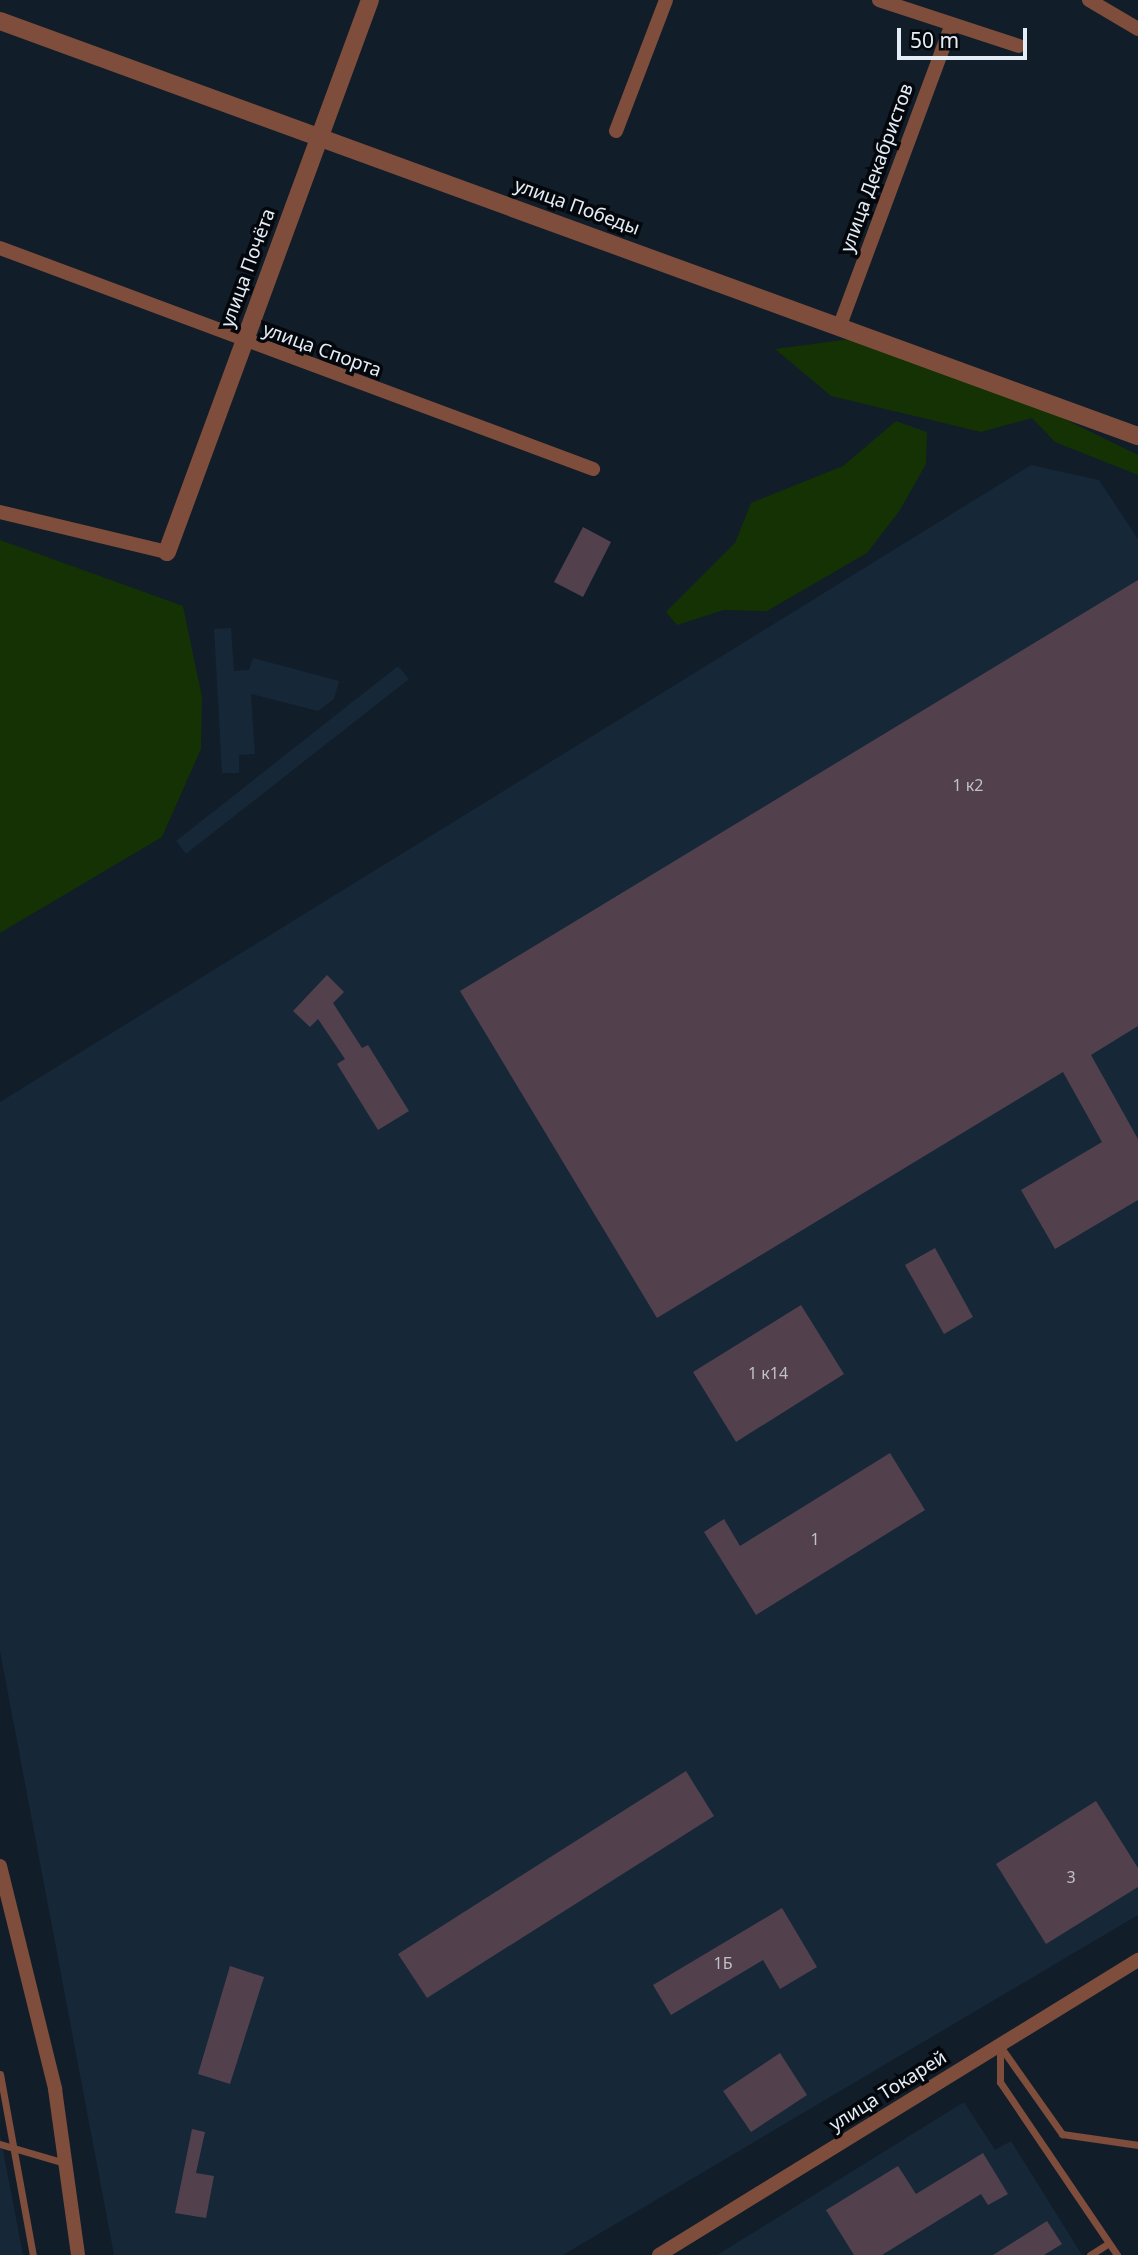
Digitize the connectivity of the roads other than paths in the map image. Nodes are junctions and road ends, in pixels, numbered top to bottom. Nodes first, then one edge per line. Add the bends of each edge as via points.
1 (370, 0) edge
2 (666, 0) edge
3 (879, 0) edge
4 (1089, 0) edge
5 (0, 21) edge
6 (951, 26) junction
7 (1138, 29) edge
8 (1019, 46) dead end
9 (616, 131) dead end
10 (319, 136) junction
11 (0, 248) edge
12 (840, 325) junction
13 (244, 342) junction
14 (1138, 436) edge
15 (593, 469) dead end
16 (0, 512) edge
17 (167, 552) joint
18 (0, 1866) edge
19 (1138, 1960) edge
20 (1000, 2045) junction
21 (0, 2074) edge
22 (0, 2144) edge
23 (1138, 2145) edge
24 (11, 2147) junction
25 (65, 2163) junction
26 (1109, 2243) junction
27 (33, 2255) edge
28 (78, 2255) edge
29 (659, 2255) edge
30 (1090, 2255) edge
31 (1117, 2255) edge

1 - 10 street, улица Почёта
2 - 9 street
3 - 6 street
4 - 7 street
5 - 10 street, улица Победы
6 - 8 street
6 - 12 street, улица Декабристов
10 - 12 street, улица Победы
10 - 13 street, улица Почёта
11 - 13 street, улица Спорта
12 - 14 street, улица Победы
13 - 15 street, улица Спорта
13 - 17 street, улица Почёта
16 - 17 street
18 - 25 street via 55,2089
19 - 20 street, улица Токарей
20 - 23 lane via 1062,2134
20 - 26 lane via 1000,2082
20 - 29 street, улица Токарей
21 - 24 lane
22 - 24 lane
24 - 25 lane
24 - 27 lane
25 - 28 street
26 - 30 lane
26 - 31 lane

